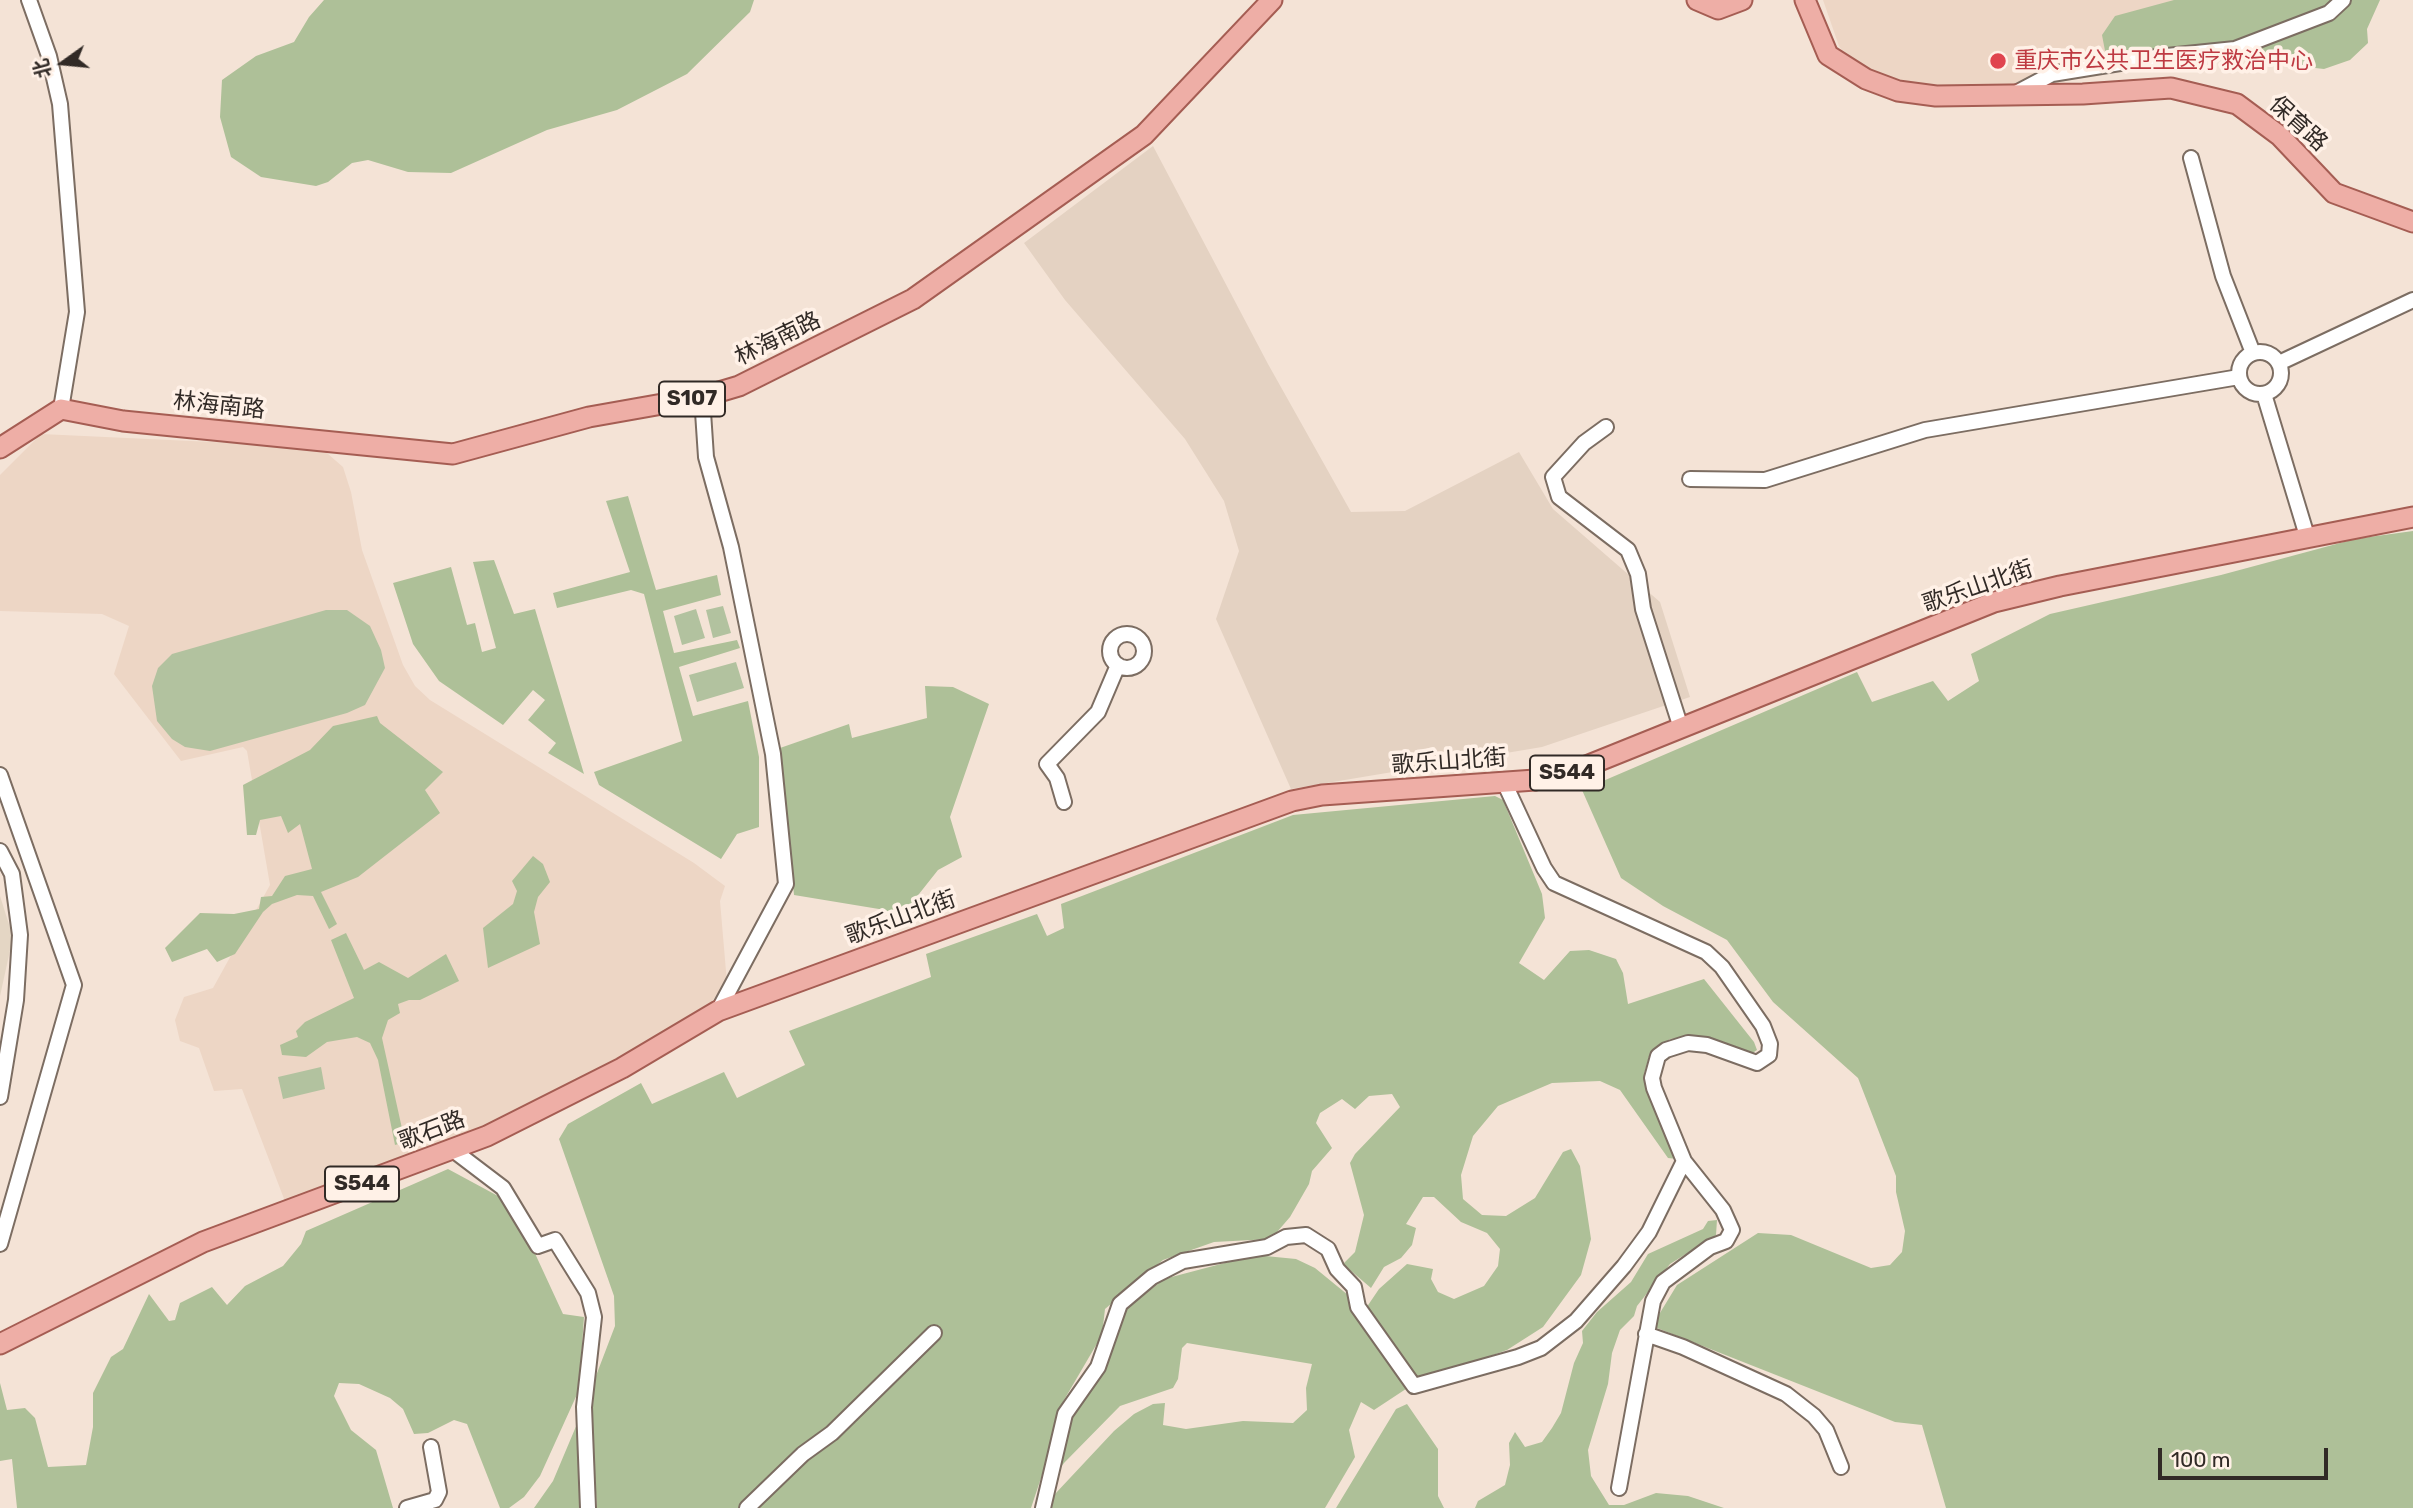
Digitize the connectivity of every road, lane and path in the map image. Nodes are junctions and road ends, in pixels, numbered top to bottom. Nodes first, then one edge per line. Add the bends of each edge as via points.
1 (29, 0) edge
2 (1272, 0) edge
3 (1697, 0) edge
4 (1742, 0) edge
5 (1805, 0) edge
6 (2343, 0) edge
7 (2015, 93) junction
8 (2191, 158) dead end
9 (2413, 222) edge
10 (2413, 300) edge
11 (2253, 353) junction
12 (2279, 363) junction
13 (2239, 377) junction
14 (2264, 394) junction
15 (702, 397) junction
16 (61, 409) junction
17 (1606, 427) dead end
18 (0, 448) edge
19 (1690, 479) dead end
20 (2413, 517) edge
21 (2307, 536) junction
22 (1118, 665) dead end
23 (1681, 728) junction
24 (0, 775) edge
25 (1504, 782) junction
26 (1064, 802) dead end
27 (0, 851) edge
28 (718, 1011) junction
29 (0, 1097) edge
30 (453, 1150) junction
31 (1684, 1161) junction
32 (0, 1244) edge
33 (934, 1333) dead end
34 (1646, 1334) junction
35 (0, 1344) edge
36 (431, 1447) dead end
37 (1841, 1467) dead end
38 (1619, 1488) dead end
39 (407, 1508) edge
40 (588, 1508) edge
41 (747, 1508) edge
42 (1043, 1508) edge

1 - 16 street via 60,104 77,312
2 - 15 main road, 林海南路 / S107 via 1144,135 914,299 740,386
3 - 4 main road via 1718,9
5 - 7 main road, 保育路 via 1828,55 1866,79 1898,91 1936,96
6 - 7 street via 2329,13 2235,49 2052,74
7 - 9 main road, 保育路 via 2171,88 2237,104 2280,136 2334,193
8 - 11 street via 2222,276
10 - 12 street
11 - 12 street via 2269,354
11 - 13 street via 2239,366
12 - 14 street via 2278,384
13 - 14 street via 2248,391
13 - 19 street via 1925,430 1765,480
14 - 21 street
15 - 16 main road, 林海南路 / S107 via 589,417 453,454 123,422
15 - 28 street via 706,457 731,547 773,754 786,884
16 - 18 main road
17 - 23 street via 1553,477 1559,497 1628,550
20 - 21 main road, 歌乐山北街 / S544
21 - 23 main road, 歌乐山北街 / S544 via 1994,602
22 - 26 street via 1098,712 1047,764
23 - 25 main road, 歌乐山北街 / S544 via 1574,771
24 - 32 street via 74,985
25 - 28 main road, 歌乐山北街 / S544 via 1292,801
25 - 31 street via 1554,883 1706,953 1722,967 1763,1026 1769,1055 1757,1063 1698,1044 1675,1046 1658,1056 1654,1088
27 - 29 street via 12,874 20,935 16,1000
28 - 30 main road, 歌石路 / S544 via 622,1068
30 - 35 main road, 歌石路 / S544 via 203,1242
30 - 40 street via 503,1188 538,1246 555,1240 588,1293 594,1317 584,1407
31 - 34 street via 1723,1210 1732,1230 1726,1241 1710,1247 1662,1282
31 - 42 street via 1637,1250 1576,1321 1541,1348 1413,1386 1358,1307 1354,1287 1337,1269 1328,1249 1306,1235 1286,1237 1267,1247 1183,1261 1121,1304 1098,1367 1065,1414
33 - 41 street
34 - 37 street via 1786,1394 1826,1430
34 - 38 street
36 - 39 street via 439,1492 435,1500

